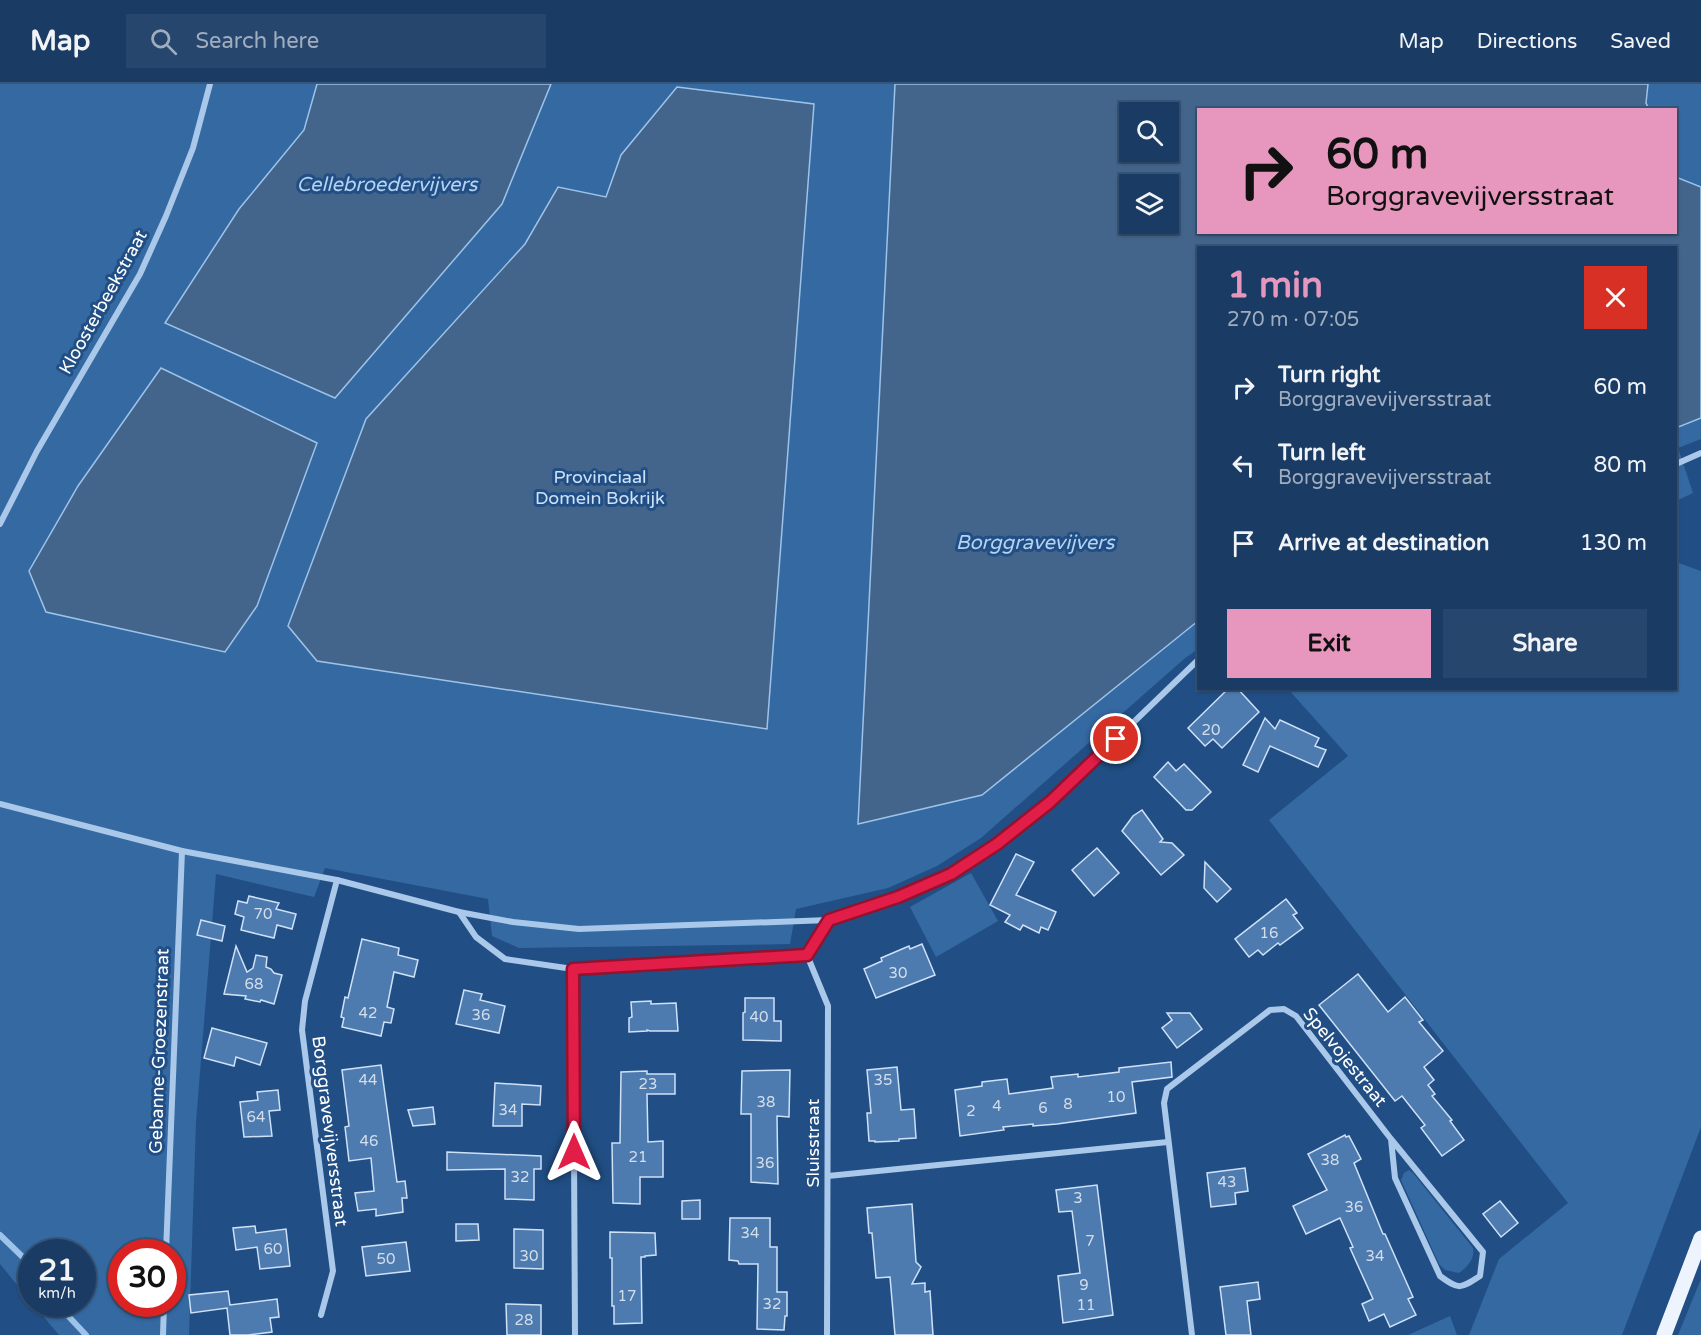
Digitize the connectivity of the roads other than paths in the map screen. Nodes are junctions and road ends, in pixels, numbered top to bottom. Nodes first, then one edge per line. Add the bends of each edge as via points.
1 (210, 84) edge
2 (1701, 453) edge
3 (1677, 464) edge
4 (0, 524) edge
5 (1197, 661) edge
6 (0, 804) edge
7 (182, 851) junction
8 (337, 880) junction
9 (459, 912) junction
10 (829, 920) junction
11 (807, 955) junction
12 (573, 969) junction
13 (1391, 1139) junction
14 (1168, 1142) junction
15 (828, 1176) junction
16 (1701, 1238) edge
17 (167, 1239) edge
18 (321, 1315) dead end
19 (164, 1317) edge
20 (163, 1335) edge
21 (575, 1335) edge
22 (827, 1335) edge
23 (1192, 1335) edge
24 (1664, 1335) edge

1 - 4 street, Kloosterbeekstraat via 192,148 140,274 37,451
2 - 3 street
5 - 10 street via 1050,802 997,844 951,874
6 - 7 street
7 - 8 street
7 - 17 street, Gebanne-Groezenstraat
8 - 9 street
8 - 18 street, Borggravevijversstraat via 305,1000 302,1030 333,1271
9 - 10 street via 579,928
9 - 12 street via 476,937 505,958
10 - 11 street
11 - 12 street
11 - 15 street, Sluisstraat via 828,1006
12 - 21 street
13 - 13 street, Spelvojestraat via 1483,1252 1480,1276 1465,1286 1453,1286 1440,1276 1395,1178
13 - 14 street, Spelvojestraat via 1296,1016 1284,1009 1270,1010 1167,1089 1164,1103
14 - 15 street
14 - 23 street, Spelvojestraat
15 - 22 street, Sluisstraat
16 - 24 main road
19 - 20 street

